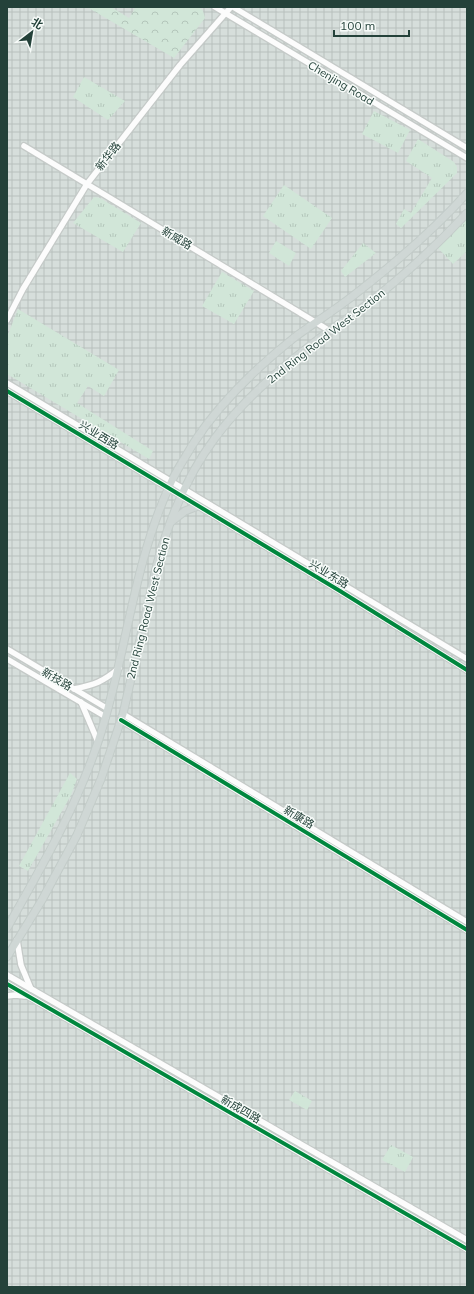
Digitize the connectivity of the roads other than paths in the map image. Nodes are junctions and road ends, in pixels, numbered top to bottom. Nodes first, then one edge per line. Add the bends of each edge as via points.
1 (215, 7) edge
2 (232, 7) edge
3 (225, 13) junction
4 (24, 146) dead end
5 (467, 148) edge
6 (467, 158) edge
7 (87, 184) junction
8 (467, 193) edge
9 (467, 213) edge
10 (7, 320) edge
11 (316, 322) junction
12 (330, 331) junction
13 (7, 383) edge
14 (7, 391) edge
15 (170, 484) junction
16 (183, 492) junction
17 (198, 506) junction
18 (170, 522) junction
19 (7, 649) edge
20 (7, 659) edge
21 (467, 659) edge
22 (119, 668) junction
23 (467, 670) edge
24 (74, 689) junction
25 (81, 702) junction
26 (107, 713) junction
27 (122, 717) junction
28 (98, 742) junction
29 (467, 922) edge
30 (7, 928) edge
31 (467, 930) edge
32 (17, 940) junction
33 (7, 957) edge
34 (7, 975) edge
35 (7, 984) edge
36 (31, 989) junction
37 (7, 996) edge
38 (28, 996) junction
39 (467, 1240) edge
40 (467, 1249) edge

1 - 3 street, Chenjing Road
2 - 3 street, 新华路
2 - 5 street, Chenjing Road
3 - 6 street, Chenjing Road
3 - 7 street, 新华路 via 180,65
4 - 7 street, 新威路
7 - 10 street, 新华路 via 30,276
7 - 11 street, 新威路
8 - 11 main road, 2nd Ring Road West Section via 421,240 352,297
9 - 12 main road, 2nd Ring Road West Section via 433,249 400,278
11 - 12 street, 新威路
11 - 15 main road, 2nd Ring Road West Section via 275,354 229,398 200,434
12 - 16 main road, 2nd Ring Road West Section via 299,354 251,397 214,439
13 - 15 street
14 - 15 street, 兴业西路
15 - 16 street
15 - 22 main road, 2nd Ring Road West Section via 140,571
16 - 17 street, 兴业东路
16 - 18 main road, 2nd Ring Road West Section
16 - 21 street
17 - 18 main road via 185,511
17 - 23 street, 兴业东路
18 - 27 main road, 2nd Ring Road West Section via 157,564
19 - 24 street, 新技路
20 - 25 street, 新技路
22 - 24 street via 109,677
22 - 26 main road, 2nd Ring Road West Section
24 - 26 street, 新技路
25 - 26 street, 新技路
25 - 28 street
26 - 28 main road, 2nd Ring Road West Section
27 - 29 street, 新康路
27 - 31 street, 新康路
27 - 32 main road, 2nd Ring Road West Section via 101,779 77,835
28 - 30 main road, 2nd Ring Road West Section via 61,830
32 - 33 main road, 2nd Ring Road West Section
32 - 36 street via 21,965
34 - 36 street, 新成四路
35 - 38 street, 新成四路
36 - 39 street, 新成四路
37 - 38 street
38 - 40 street, 新成四路

